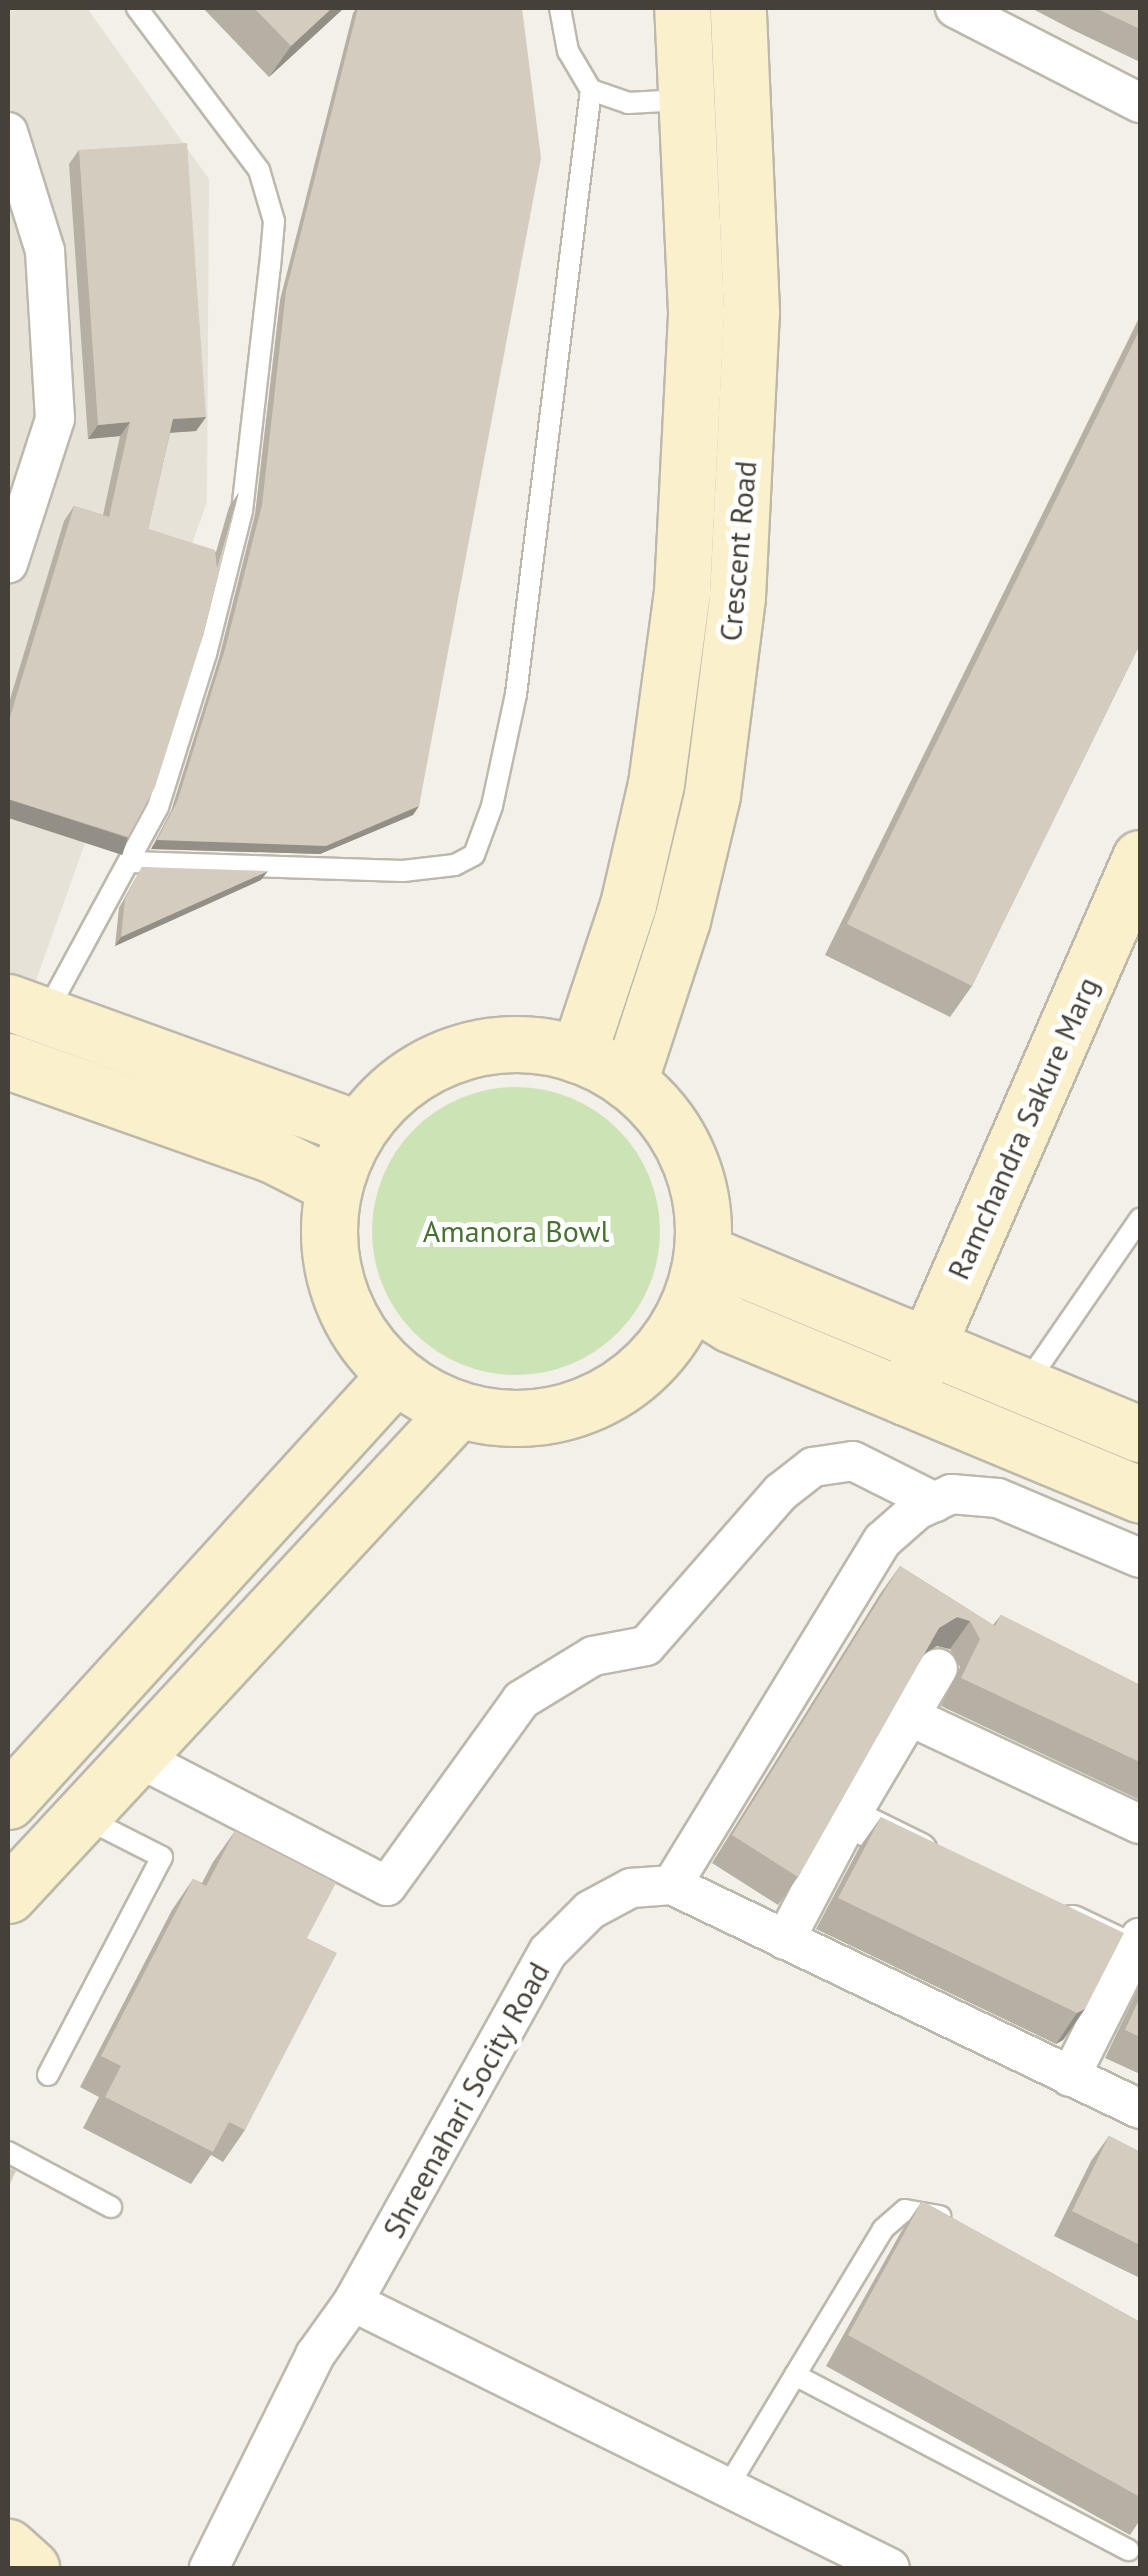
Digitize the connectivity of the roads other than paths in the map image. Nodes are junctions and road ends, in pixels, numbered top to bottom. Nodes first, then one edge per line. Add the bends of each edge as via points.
1 (138, 8) edge
2 (560, 8) edge
3 (682, 8) edge
4 (738, 8) edge
5 (955, 8) edge
6 (591, 90) junction
7 (689, 100) junction
8 (1140, 103) edge
9 (8, 132) edge
10 (8, 564) edge
11 (1140, 858) edge
12 (130, 862) junction
13 (26, 1009) edge
14 (578, 1054) junction
15 (8, 1061) edge
16 (630, 1082) junction
17 (358, 1129) junction
18 (334, 1186) junction
19 (1140, 1219) edge
20 (697, 1276) junction
21 (928, 1346) junction
22 (395, 1376) junction
23 (1024, 1386) junction
24 (905, 1397) junction
25 (456, 1412) junction
26 (1140, 1434) edge
27 (1140, 1497) edge
28 (934, 1502) junction
29 (1130, 1553) edge
30 (938, 1668) edge
31 (910, 1716) junction
32 (136, 1757) junction
33 (8, 1801) edge
34 (82, 1816) junction
35 (848, 1818) junction
36 (1140, 1824) edge
37 (955, 1870) edge
38 (672, 1885) junction
39 (8, 1895) edge
40 (1044, 1912) edge
41 (784, 1940) junction
42 (1137, 1946) edge
43 (48, 2075) dead end
44 (1070, 2077) junction
45 (1140, 2110) edge
46 (8, 2152) edge
47 (111, 2207) dead end
48 (960, 2227) edge
49 (353, 2302) junction
50 (794, 2376) junction
51 (727, 2488) junction
52 (8, 2547) edge
53 (1130, 2550) dead end
54 (31, 2568) edge
55 (209, 2568) edge
56 (890, 2568) edge

1 - 12 lane via 259,170 274,221 242,511 224,594 158,807
2 - 6 lane via 568,51
3 - 7 main road, Crescent Road
4 - 16 main road, Crescent Road via 751,311 738,598 712,795 682,920
5 - 8 street
6 - 7 lane via 628,103
6 - 12 lane via 516,694 492,806 474,854 454,865 403,871
7 - 14 main road, Crescent Road via 696,310 682,591 656,784 628,906
9 - 10 street via 45,251 55,419
11 - 21 main road, Ramchandra Sakure Marg
12 - 13 lane
13 - 17 main road
14 - 16 main road
14 - 17 main road via 513,1044 442,1058 381,1100
15 - 18 main road via 273,1154
16 - 20 main road via 671,1125 689,1157 700,1192
17 - 18 main road
18 - 22 main road via 328,1234 338,1288 362,1337
19 - 23 lane
20 - 21 main road
20 - 24 main road via 730,1324
20 - 25 main road via 651,1362 592,1403 520,1419
21 - 23 main road
21 - 24 main road, Ramchandra Sakure Marg
22 - 25 main road
22 - 33 main road
23 - 26 main road
24 - 27 main road
25 - 32 main road
27 - 29 street
28 - 29 street via 951,1494 998,1498
28 - 32 street via 852,1461 812,1468 781,1492 646,1646 594,1656 521,1700 387,1886
28 - 38 street via 883,1540
30 - 31 street
31 - 35 street
31 - 36 street
32 - 34 main road
34 - 39 main road
34 - 43 lane via 162,1856
35 - 37 street
35 - 41 street
38 - 41 street
38 - 49 street, Shreenahari Socity Road via 631,1888 590,1910 548,1952
40 - 42 street
41 - 44 street
42 - 44 street
44 - 45 street
46 - 47 lane
48 - 50 lane via 926,2208 906,2210 883,2229
49 - 51 street
49 - 55 street, Shreenahari Socity Road via 315,2355
50 - 51 lane
50 - 53 lane
51 - 56 street
52 - 54 main road

